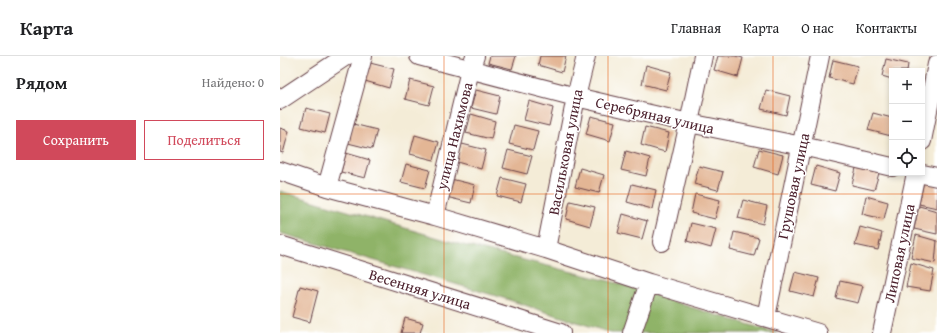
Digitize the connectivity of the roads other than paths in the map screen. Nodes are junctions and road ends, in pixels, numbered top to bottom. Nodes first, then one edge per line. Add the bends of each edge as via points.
1 (346, 56) edge
2 (363, 56) edge
3 (419, 56) edge
4 (586, 56) edge
5 (703, 56) edge
6 (820, 56) edge
7 (472, 63) edge
8 (937, 64) edge
9 (576, 97) junction
10 (280, 100) edge
11 (690, 123) junction
12 (922, 140) edge
13 (802, 146) junction
14 (889, 166) edge
15 (280, 171) edge
16 (925, 175) edge
17 (916, 176) edge
18 (937, 177) edge
19 (327, 187) junction
20 (435, 216) junction
21 (662, 242) dead end
22 (280, 245) edge
23 (546, 249) junction
24 (649, 283) junction
25 (766, 317) junction
26 (561, 333) edge
27 (632, 333) edge
28 (818, 333) edge
29 (882, 333) edge

1 - 10 street
2 - 19 street
3 - 7 street, Серебряная улица
4 - 9 street, Васильковая улица
5 - 11 street
6 - 13 street, Грушовая улица
7 - 9 street, Серебряная улица
7 - 20 street, улица Нахимова
8 - 12 street
9 - 11 street, Серебряная улица
9 - 23 street, Васильковая улица
11 - 13 street, Серебряная улица
11 - 21 street
13 - 14 street, Серебряная улица
13 - 25 street, Грушовая улица
15 - 19 street
16 - 18 street
17 - 29 street, Липовая улица
19 - 20 street
20 - 23 street
22 - 26 street, Весенняя улица
23 - 24 street
24 - 25 street
24 - 27 street
25 - 28 street

